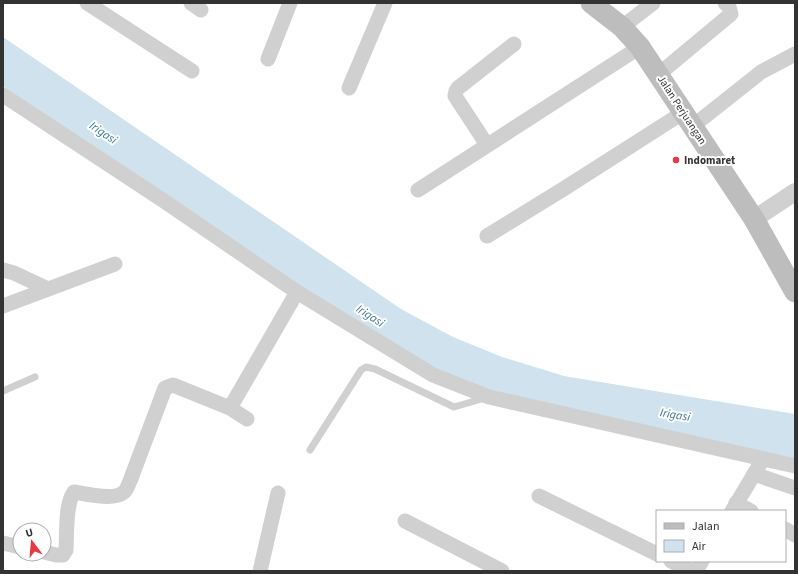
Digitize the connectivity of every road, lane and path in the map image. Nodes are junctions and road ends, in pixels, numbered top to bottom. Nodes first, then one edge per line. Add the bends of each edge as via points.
1 (87, 3) edge
2 (290, 3) edge
3 (385, 3) edge
4 (591, 3) edge
5 (653, 3) edge
6 (725, 3) edge
7 (622, 27) junction
8 (514, 44) dead end
9 (640, 47) junction
10 (795, 54) edge
11 (268, 59) dead end
12 (192, 71) dead end
13 (659, 74) junction
14 (349, 88) dead end
15 (3, 95) edge
16 (688, 119) junction
17 (487, 145) junction
18 (418, 190) dead end
19 (795, 192) edge
20 (754, 219) junction
21 (487, 236) dead end
22 (115, 264) dead end
23 (3, 270) edge
24 (48, 289) junction
25 (297, 292) junction
26 (795, 292) edge
27 (3, 306) edge
28 (35, 377) dead end
29 (3, 391) edge
30 (489, 397) junction
31 (230, 408) junction
32 (247, 419) dead end
33 (310, 450) dead end
34 (763, 459) junction
35 (795, 466) edge
36 (754, 474) junction
37 (795, 488) edge
38 (278, 493) dead end
39 (539, 496) dead end
40 (734, 507) edge
41 (747, 510) edge
42 (405, 522) dead end
43 (786, 530) edge
44 (795, 535) edge
45 (52, 554) edge
46 (656, 554) edge
47 (673, 562) edge
48 (701, 562) edge
49 (260, 571) edge
50 (502, 571) edge
51 (691, 571) edge
52 (696, 571) edge

1 - 12 street
2 - 11 street
3 - 14 street
4 - 7 main road, Jalan Perjuangan
5 - 7 street
6 - 13 street via 731,14
7 - 9 main road, Jalan Perjuangan
8 - 17 street via 456,91 456,96
9 - 13 main road, Jalan Perjuangan
9 - 17 street
10 - 16 street via 761,72
13 - 16 main road, Jalan Perjuangan
15 - 25 street
16 - 20 main road, Jalan Perjuangan
16 - 21 street via 565,188
17 - 18 street
19 - 20 street
20 - 26 main road, Jalan Perjuangan
22 - 24 street
23 - 24 street
24 - 27 street
25 - 30 street via 433,375
25 - 31 street
28 - 29 lane
30 - 33 lane via 454,407 375,369 366,368 361,370
30 - 34 street
31 - 32 street
31 - 45 street via 173,385 165,388 124,493 111,496 74,492 68,506 66,550 63,554
34 - 35 street
34 - 36 street
36 - 37 street
36 - 40 street
38 - 49 street
39 - 46 street
40 - 41 street
42 - 50 street
43 - 44 street
47 - 51 street
48 - 52 street

